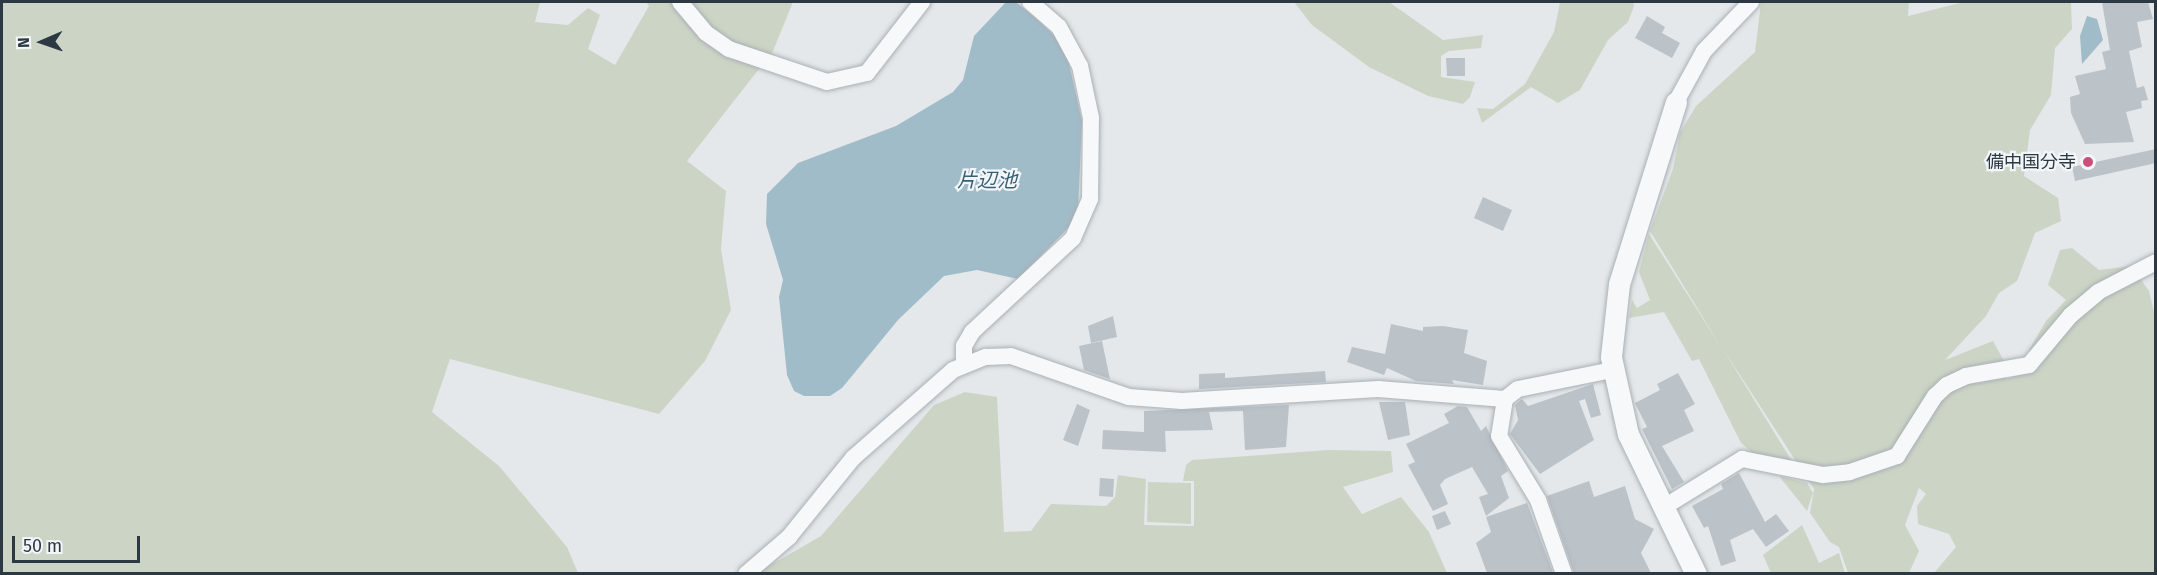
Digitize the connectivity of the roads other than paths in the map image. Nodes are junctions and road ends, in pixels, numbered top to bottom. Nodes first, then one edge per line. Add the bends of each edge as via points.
1 (680, 2) edge
2 (922, 2) edge
3 (1030, 2) edge
4 (1751, 2) edge
5 (1676, 102) joint
6 (2156, 262) edge
7 (964, 362) junction
8 (1612, 370) junction
9 (1505, 399) junction
10 (1664, 507) junction
11 (746, 573) edge
12 (1564, 573) edge
13 (1696, 573) edge

1 - 2 street via 706,33 729,49 827,82 867,73
3 - 7 street via 1059,27 1080,66 1091,118 1090,199 1073,238 972,332 964,346
4 - 5 street via 1704,51
5 - 8 street via 1619,284 1611,329
6 - 10 street via 2098,292 2072,315 2029,365 1966,376 1947,385 1935,396 1897,456 1850,472 1823,475 1742,459
7 - 9 street via 1011,356 1129,397 1182,400 1378,388
7 - 11 street via 854,458 789,537
8 - 9 street via 1518,389
8 - 10 street via 1628,434
9 - 12 street via 1499,436 1538,500
10 - 13 street

